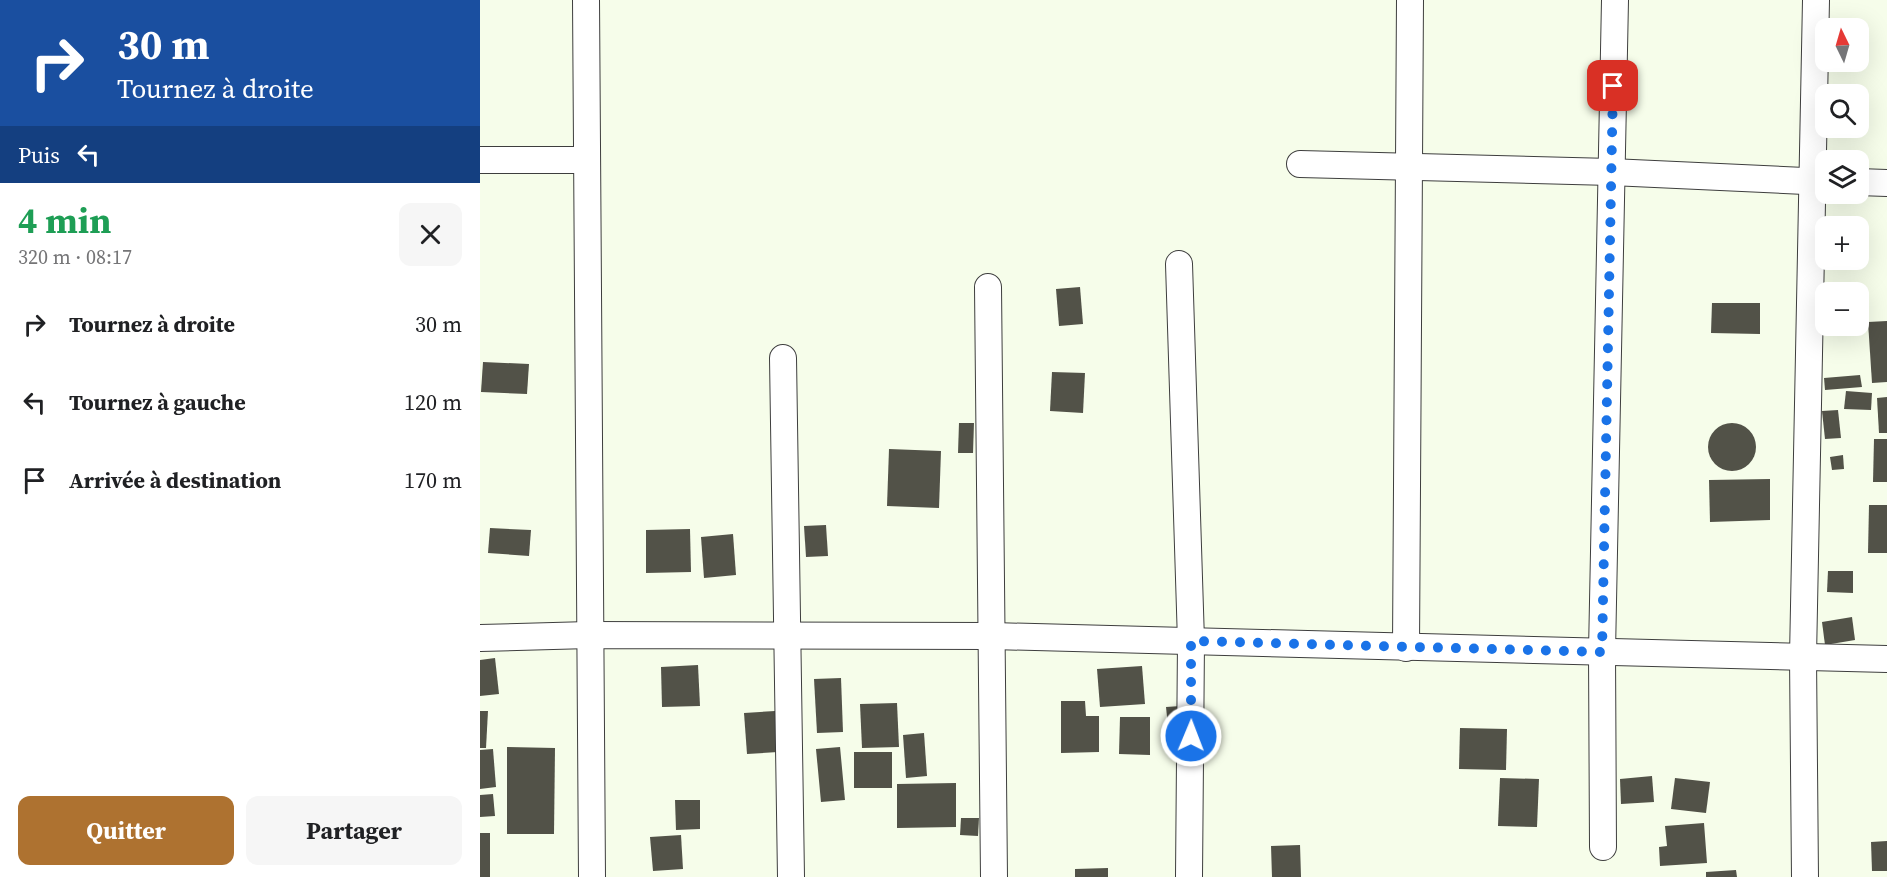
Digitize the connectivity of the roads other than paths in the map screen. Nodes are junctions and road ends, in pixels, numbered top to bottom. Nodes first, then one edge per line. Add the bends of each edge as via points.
1 (586, 0) edge
2 (1410, 0) edge
3 (1615, 0) edge
4 (1816, 0) edge
5 (1818, 150) edge
6 (480, 160) edge
7 (587, 160) junction
8 (1300, 164) dead end
9 (1409, 167) junction
10 (1611, 172) junction
11 (1815, 181) edge
12 (1869, 182) edge
13 (1887, 183) edge
14 (1818, 204) edge
15 (1179, 264) dead end
16 (988, 287) dead end
17 (783, 358) dead end
18 (589, 635) junction
19 (788, 635) junction
20 (993, 636) junction
21 (480, 638) edge
22 (1191, 641) junction
23 (1406, 648) junction
24 (1602, 652) junction
25 (1803, 657) junction
26 (1887, 659) edge
27 (1603, 847) dead end
28 (592, 877) edge
29 (791, 877) edge
30 (994, 877) edge
31 (1189, 877) edge
32 (1805, 877) edge

1 - 7 street
2 - 9 street
3 - 10 street
4 - 5 street
6 - 7 street
7 - 18 street
8 - 9 street
9 - 10 street
9 - 23 street
10 - 11 street
10 - 24 street
12 - 13 street
14 - 25 street
15 - 22 street
16 - 20 street
17 - 19 street
18 - 19 street
18 - 21 street
18 - 28 street
19 - 20 street
19 - 29 street
20 - 22 street
20 - 30 street
22 - 23 street
22 - 31 street
23 - 24 street
24 - 25 street
24 - 27 street
25 - 26 street
25 - 32 street

